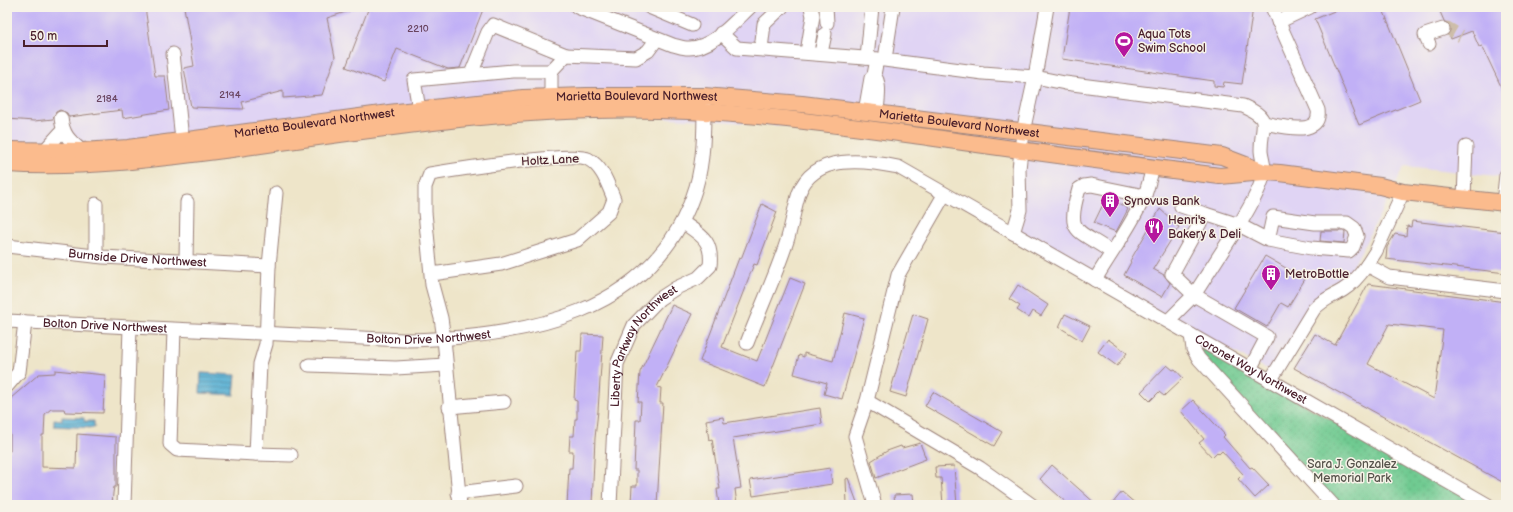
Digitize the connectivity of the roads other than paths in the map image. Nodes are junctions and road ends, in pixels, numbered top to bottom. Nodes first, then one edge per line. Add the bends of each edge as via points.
1 (577, 7) edge
2 (649, 7) edge
3 (750, 7) edge
4 (782, 7) edge
5 (811, 7) edge
6 (872, 7) edge
7 (892, 7) edge
8 (1047, 7) edge
9 (1272, 7) edge
10 (1310, 7) edge
11 (606, 12) edge
12 (1278, 22) junction
13 (692, 24) dead end
14 (1443, 28) tunnel mouth
15 (824, 29) edge
16 (720, 33) junction
17 (663, 41) junction
18 (1429, 44) dead end
19 (761, 49) junction
20 (807, 52) junction
21 (173, 54) dead end
22 (566, 55) junction
23 (876, 59) junction
24 (551, 71) junction
25 (471, 74) junction
26 (1035, 77) junction
27 (551, 97) junction
28 (704, 103) junction
29 (419, 109) junction
30 (871, 113) junction
31 (1264, 123) junction
32 (1023, 132) junction
33 (1466, 147) dead end
34 (183, 148) junction
35 (7, 150) edge
36 (44, 151) junction
37 (82, 151) junction
38 (1021, 151) junction
39 (7, 164) edge
40 (1153, 168) junction
41 (1264, 172) junction
42 (1506, 175) edge
43 (1403, 192) junction
44 (276, 193) dead end
45 (944, 195) junction
46 (1145, 196) junction
47 (1464, 198) junction
48 (187, 202) dead end
49 (1505, 203) edge
50 (96, 204) dead end
51 (1181, 206) dead end
52 (1205, 214) junction
53 (682, 222) junction
54 (1239, 225) junction
55 (1013, 233) junction
56 (1268, 240) junction
57 (7, 246) edge
58 (1110, 252) junction
59 (96, 256) junction
60 (186, 261) junction
61 (1367, 265) junction
62 (269, 266) junction
63 (432, 274) junction
64 (1095, 280) junction
65 (1506, 291) edge
66 (1194, 295) junction
67 (7, 321) edge
68 (25, 322) junction
69 (1168, 322) junction
70 (130, 328) junction
71 (174, 330) junction
72 (266, 334) junction
73 (1191, 335) junction
74 (444, 339) junction
75 (747, 343) dead end
76 (309, 365) dead end
77 (445, 365) junction
78 (1250, 369) junction
79 (1270, 381) junction
80 (7, 386) edge
81 (867, 401) junction
82 (504, 402) dead end
83 (449, 407) junction
84 (256, 454) junction
85 (292, 456) dead end
86 (516, 486) dead end
87 (459, 499) edge
88 (124, 505) edge
89 (610, 505) edge
90 (875, 505) edge
91 (1032, 505) edge
92 (1333, 505) edge
93 (1488, 505) edge

1 - 11 street
2 - 13 street
3 - 16 street
4 - 19 street via 764,24
5 - 20 street via 813,16
6 - 23 street
7 - 23 street
8 - 26 street
9 - 12 street
10 - 12 street
11 - 17 street
12 - 31 street via 1319,117 1316,124 1308,128
14 - 18 street via 1425,34
15 - 20 street
15 - 23 street
16 - 17 street via 705,45 697,47 688,48
16 - 19 street via 737,48
17 - 22 street via 636,58
19 - 20 street
21 - 34 street
22 - 24 street
22 - 25 street via 494,25 488,32
23 - 26 street
23 - 30 street via 874,76 878,79 878,85
24 - 25 street
24 - 27 street
25 - 29 street via 414,80
26 - 31 street via 1243,106 1258,113
26 - 32 street
27 - 28 main road, Marietta Boulevard Northwest via 586,96
27 - 29 main road, Marietta Boulevard Northwest
28 - 30 main road, Marietta Boulevard Northwest via 773,101
28 - 34 main road via 536,112
28 - 38 main road
28 - 53 street, Bolton Drive Northwest via 700,170
29 - 34 main road, Marietta Boulevard Northwest
30 - 32 main road, Marietta Boulevard Northwest
31 - 41 street via 1261,151
32 - 38 street
32 - 41 main road, Marietta Boulevard Northwest via 1222,156
33 - 47 street
34 - 37 main road, Marietta Boulevard Northwest
34 - 39 main road via 129,162 74,165
35 - 36 main road, Marietta Boulevard Northwest
36 - 37 main road, Marietta Boulevard Northwest
36 - 37 street via 62,124 70,140
38 - 40 main road
38 - 55 street via 1020,210
40 - 41 main road via 1220,176
40 - 46 street
41 - 43 main road via 1380,186
41 - 54 street via 1252,204
42 - 49 street
43 - 47 main road
43 - 61 street
44 - 62 street
45 - 55 street, Coronet Way Northwest
45 - 75 street, Coronet Way Northwest via 898,167 873,162 854,161 826,165 808,178 800,192 787,240
45 - 81 street via 898,275
46 - 58 street via 1127,229
46 - 58 street via 1091,185 1079,189 1072,222 1083,235
47 - 49 main road
48 - 60 street
50 - 59 street
51 - 52 street
52 - 54 street
52 - 66 street via 1172,274
53 - 74 street, Bolton Drive Northwest via 661,254 648,268 633,282 603,301 574,314 518,329
53 - 89 street, Liberty Parkway Northwest via 707,241 712,254 710,266 698,278 659,299 634,325 617,364
54 - 56 street
54 - 66 street
55 - 64 street, Coronet Way Northwest
56 - 56 street via 1311,248 1349,251 1354,247 1357,236 1354,228 1347,223 1315,223 1273,217
57 - 59 street, Burnside Drive Northwest
58 - 64 street
59 - 60 street, Burnside Drive Northwest
60 - 62 street, Burnside Drive Northwest
61 - 65 street via 1389,277 1486,294
61 - 79 street via 1356,280 1323,299 1314,309
62 - 72 street
63 - 63 street, Holtz Lane via 425,212 425,187 430,174 570,157 587,158 600,168 614,199 609,212 577,240 501,264
63 - 74 street, Holtz Lane
64 - 69 street, Coronet Way Northwest
66 - 69 street
66 - 78 street via 1267,337
67 - 68 street, Bolton Drive Northwest
68 - 70 street, Bolton Drive Northwest
68 - 80 street via 19,372
69 - 73 street, Coronet Way Northwest
70 - 71 street, Bolton Drive Northwest
70 - 88 street
71 - 72 street, Bolton Drive Northwest
71 - 84 street via 170,444 177,450
72 - 74 street, Bolton Drive Northwest via 403,340
72 - 84 street via 260,364
73 - 78 street, Coronet Way Northwest
73 - 92 street via 1193,349 1199,359
74 - 77 street, Holtz Lane
76 - 77 street via 396,368
77 - 83 street, Holtz Lane
78 - 79 street, Coronet Way Northwest
79 - 93 street, Coronet Way Northwest
81 - 90 street via 855,436
81 - 91 street via 980,468
82 - 83 street
83 - 87 street, Holtz Lane
84 - 85 street
86 - 87 street

